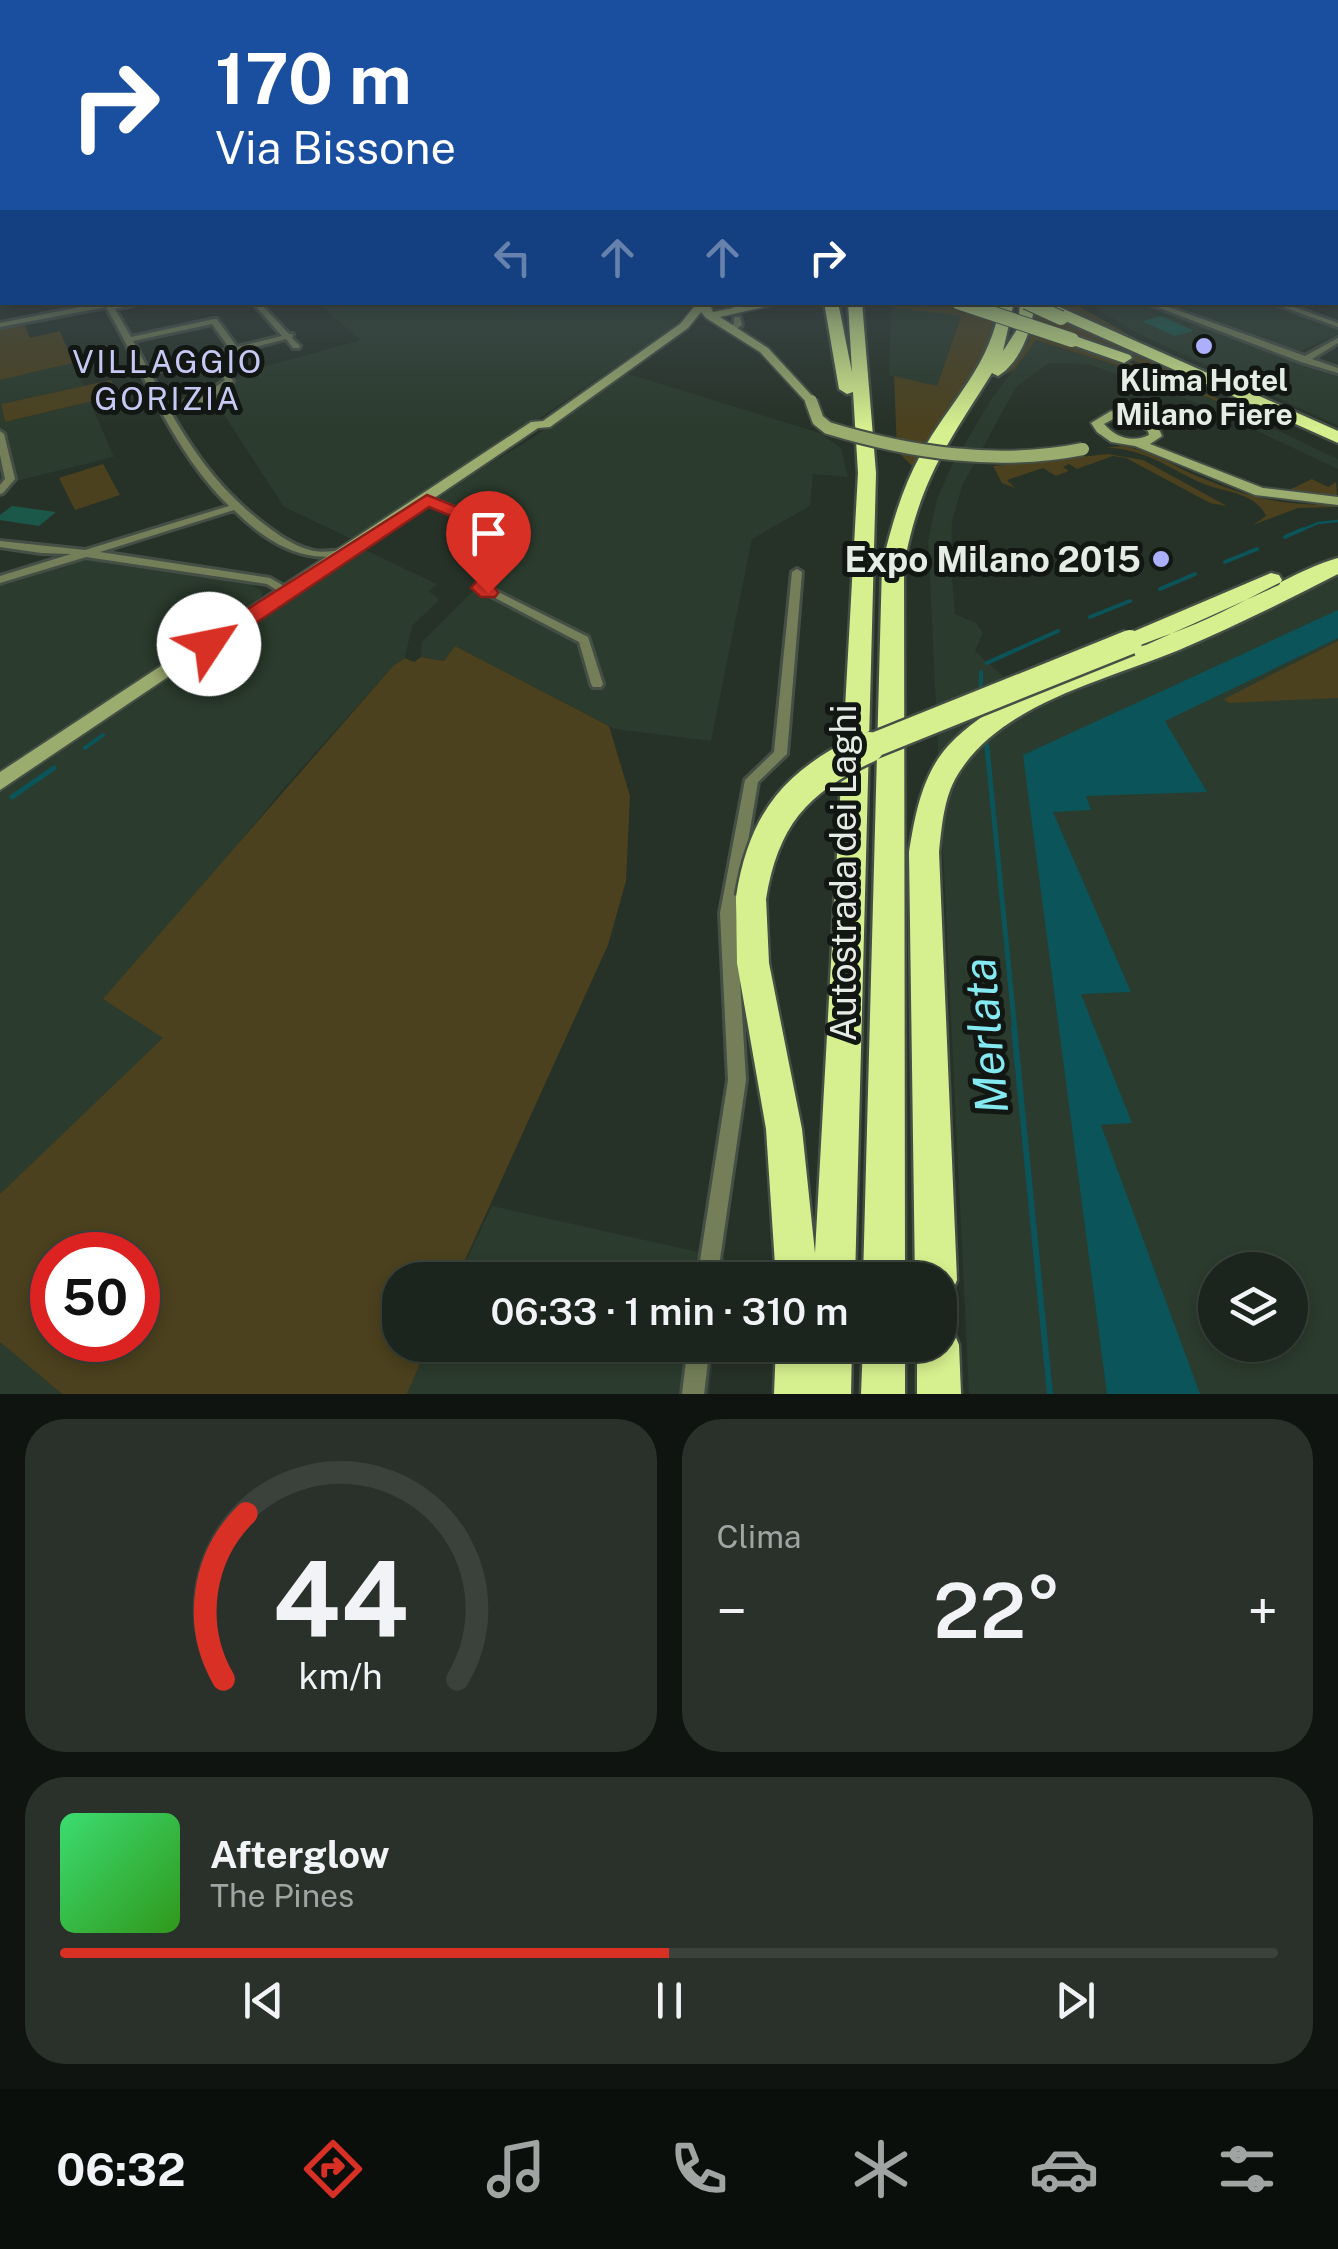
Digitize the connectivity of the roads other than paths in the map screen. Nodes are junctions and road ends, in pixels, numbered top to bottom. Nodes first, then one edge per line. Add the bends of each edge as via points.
1 (258, 305) edge
2 (704, 305) edge
3 (705, 305) edge
4 (711, 305) edge
5 (762, 305) edge
6 (772, 305) edge
7 (833, 305) edge
8 (854, 305) edge
9 (967, 305) edge
10 (1008, 305) edge
11 (1026, 305) edge
12 (1039, 305) edge
13 (1155, 305) edge
14 (1281, 305) edge
15 (109, 306) edge
16 (1068, 312) edge
17 (712, 316) junction
18 (741, 316) junction
19 (686, 325) junction
20 (1338, 325) edge
21 (0, 326) edge
22 (290, 336) junction
23 (128, 340) junction
24 (1338, 340) edge
25 (296, 346) dead end
26 (235, 350) junction
27 (211, 356) junction
28 (1304, 360) junction
29 (1338, 371) edge
30 (145, 372) junction
31 (164, 410) junction
32 (0, 434) edge
33 (1104, 434) junction
34 (1154, 439) junction
35 (1338, 440) edge
36 (1131, 442) junction
37 (1083, 449) junction
38 (1176, 460) junction
39 (924, 472) junction
40 (0, 491) edge
41 (427, 500) junction
42 (1338, 501) edge
43 (235, 508) junction
44 (865, 523) junction
45 (131, 539) junction
46 (0, 544) edge
47 (1338, 546) edge
48 (34, 549) junction
49 (62, 550) junction
50 (349, 550) junction
51 (83, 555) junction
52 (1338, 565) edge
53 (797, 572) dead end
54 (314, 575) junction
55 (0, 580) edge
56 (262, 583) junction
57 (287, 592) junction
58 (257, 612) junction
59 (1138, 648) junction
60 (596, 684) dead end
61 (0, 782) edge
62 (711, 1262) edge
63 (795, 1262) edge
64 (835, 1262) edge
65 (884, 1262) edge
66 (935, 1262) edge
67 (697, 1362) edge
68 (797, 1362) edge
69 (830, 1362) edge
70 (884, 1362) edge
71 (938, 1362) edge
72 (693, 1394) edge
73 (796, 1394) edge
74 (829, 1394) edge
75 (883, 1394) edge
76 (939, 1394) edge

1 - 22 street
2 - 19 main road
3 - 17 main road
4 - 18 main road
5 - 18 main road
6 - 18 main road
7 - 44 highway
8 - 44 highway
9 - 35 highway, bridge
10 - 39 highway via 993,360 935,444
11 - 39 highway via 1018,344
12 - 16 highway, bridge
13 - 28 street
14 - 20 street
15 - 21 street
15 - 23 street
16 - 35 highway
17 - 18 main road
17 - 18 main road
17 - 19 main road
18 - 37 main road, bridge via 828,428 944,453 1020,459
19 - 41 main road
22 - 25 street
22 - 26 street
23 - 26 street via 214,321
23 - 30 street
24 - 28 street
26 - 27 street
27 - 30 street
27 - 31 street via 229,381 204,399
28 - 29 street
30 - 31 street
31 - 43 street via 190,457
32 - 40 street via 10,475
33 - 34 main road via 1098,420 1124,415 1151,425
33 - 36 main road
33 - 37 main road
34 - 36 main road
34 - 38 main road
36 - 37 main road
36 - 38 main road
38 - 42 main road via 1260,492
39 - 65 highway, Autostrada dei Laghi via 902,522 893,566
41 - 50 main road
41 - 60 street via 520,536 521,544 482,588 584,640
43 - 45 street
43 - 50 street via 311,556
44 - 64 highway, Autostrada dei Laghi
45 - 49 street
45 - 51 street
46 - 48 street
47 - 59 highway
48 - 49 street
48 - 51 street
49 - 51 street
50 - 54 main road
51 - 55 street
51 - 56 street
52 - 59 highway
53 - 62 street via 780,754 752,780 728,913 737,1080
54 - 56 street
54 - 57 main road
56 - 57 street
56 - 58 street
57 - 58 main road
58 - 61 main road
59 - 63 highway, bridge via 866,748 798,790 772,822 755,863 753,964 784,1129
59 - 66 highway via 988,727 949,765 930,811 924,852
67 - 72 street
68 - 73 highway
69 - 74 highway
70 - 75 highway
71 - 76 highway

